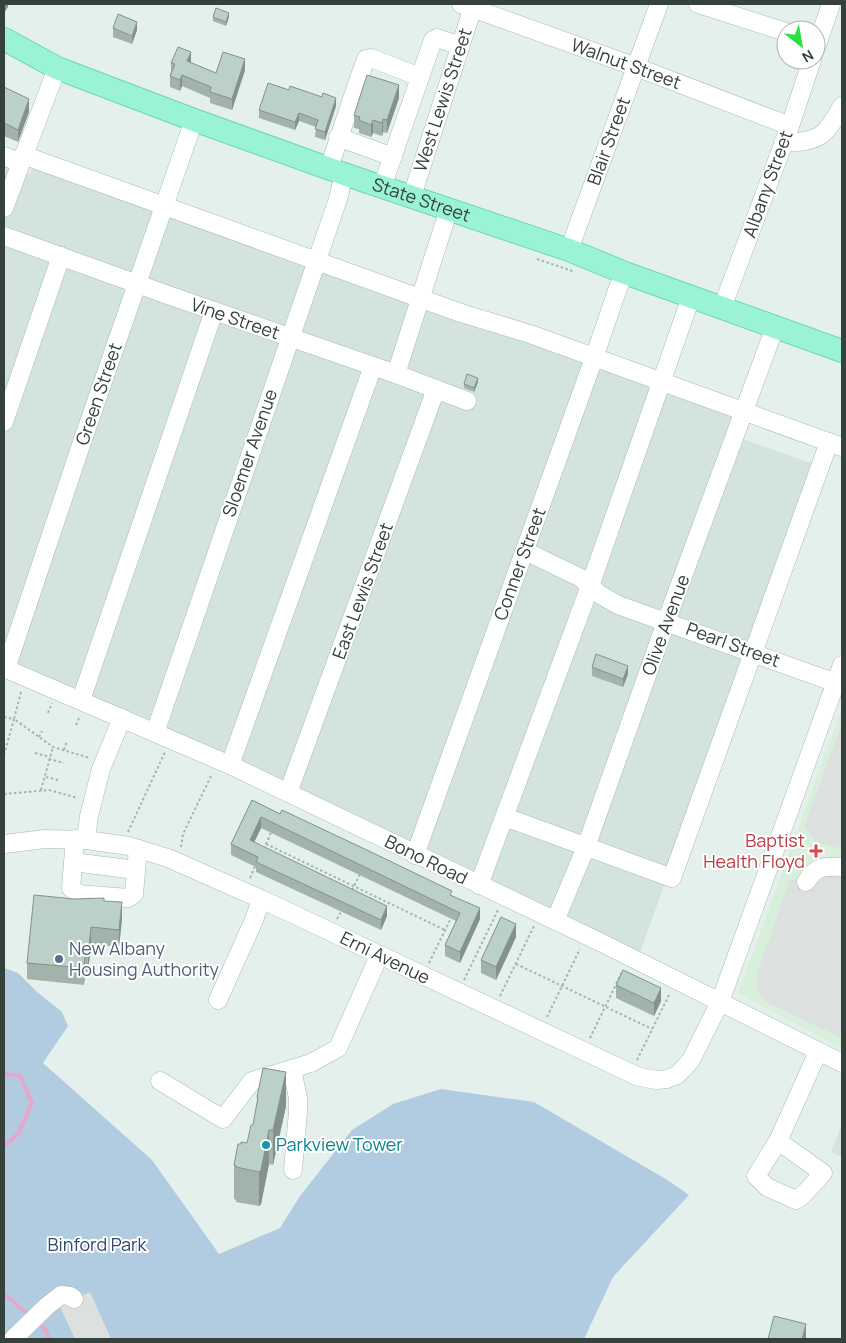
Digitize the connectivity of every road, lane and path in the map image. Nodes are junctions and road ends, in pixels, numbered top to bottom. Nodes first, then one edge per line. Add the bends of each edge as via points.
1 (659, 4) edge
2 (698, 4) edge
3 (831, 4) edge
4 (469, 5) edge
5 (825, 20) edge
6 (776, 29) edge
7 (4, 39) edge
8 (460, 46) junction
9 (636, 67) junction
10 (57, 68) junction
11 (809, 70) edge
12 (420, 77) junction
13 (842, 106) edge
14 (194, 120) junction
15 (790, 126) junction
16 (338, 137) junction
17 (783, 143) junction
18 (4, 156) edge
19 (393, 156) junction
20 (22, 159) junction
21 (336, 171) junction
22 (382, 187) junction
23 (412, 196) junction
24 (165, 206) junction
25 (4, 208) edge
26 (449, 209) junction
27 (4, 236) edge
28 (569, 250) junction
29 (61, 256) junction
30 (316, 260) junction
31 (625, 273) junction
32 (137, 284) junction
33 (421, 297) junction
34 (691, 297) junction
35 (722, 308) junction
36 (214, 311) junction
37 (775, 327) junction
38 (289, 338) junction
39 (842, 351) edge
40 (594, 358) junction
41 (372, 366) junction
42 (396, 374) junction
43 (661, 382) junction
44 (436, 389) junction
45 (467, 401) dead end
46 (745, 411) junction
47 (4, 422) edge
48 (836, 445) edge
49 (525, 551) junction
50 (590, 586) junction
51 (666, 622) junction
52 (754, 653) junction
53 (842, 665) edge
54 (5, 668) edge
55 (836, 683) junction
56 (22, 687) dead end
57 (54, 700) dead end
58 (81, 706) junction
59 (48, 713) dead end
60 (4, 717) edge
61 (14, 718) junction
62 (122, 718) junction
63 (76, 725) dead end
64 (42, 731) dead end
65 (155, 733) junction
66 (40, 737) junction
67 (67, 741) dead end
68 (53, 746) junction
69 (167, 747) dead end
70 (64, 750) junction
71 (35, 753) dead end
72 (4, 755) edge
73 (50, 758) junction
74 (91, 758) dead end
75 (64, 763) dead end
76 (222, 767) junction
77 (45, 776) junction
78 (58, 780) dead end
79 (41, 790) junction
80 (288, 793) junction
81 (4, 794) edge
82 (81, 798) dead end
83 (505, 817) junction
84 (274, 828) edge
85 (127, 835) dead end
86 (81, 840) junction
87 (4, 844) edge
88 (266, 844) junction
89 (586, 847) junction
90 (138, 849) junction
91 (180, 850) dead end
92 (262, 852) edge
93 (415, 855) junction
94 (259, 859) edge
95 (73, 862) junction
96 (842, 867) edge
97 (136, 870) junction
98 (362, 870) edge
99 (248, 881) dead end
100 (806, 882) dead end
101 (479, 885) junction
102 (354, 886) junction
103 (350, 894) edge
104 (262, 899) junction
105 (500, 905) dead end
106 (343, 908) edge
107 (453, 913) edge
108 (555, 921) junction
109 (536, 922) dead end
110 (335, 923) dead end
111 (445, 930) junction
112 (582, 945) dead end
113 (380, 956) junction
114 (516, 964) junction
115 (428, 966) dead end
116 (625, 966) dead end
117 (462, 983) dead end
118 (562, 986) junction
119 (672, 988) dead end
120 (218, 1000) dead end
121 (498, 1000) dead end
122 (720, 1002) junction
123 (606, 1007) junction
124 (545, 1023) dead end
125 (652, 1029) junction
126 (588, 1043) dead end
127 (818, 1052) junction
128 (842, 1063) edge
129 (635, 1066) dead end
130 (292, 1069) junction
131 (160, 1080) dead end
132 (778, 1141) dead end
133 (293, 1170) dead end
134 (74, 1299) dead end
135 (13, 1339) edge

1 - 9 street, Blair Street
2 - 6 street
3 - 5 street
4 - 8 street, West Lewis Street
4 - 9 street, Walnut Street
7 - 10 main road, State Street
8 - 12 street via 435,39
8 - 23 street, West Lewis Street
9 - 15 street, Walnut Street
9 - 28 street, Blair Street
10 - 14 main road, State Street
10 - 20 street
11 - 15 street, Albany Street
12 - 16 street, Sloemer Avenue via 366,59
12 - 19 street
13 - 17 street via 821,136 803,142
14 - 21 main road, State Street
14 - 24 street, Green Street
15 - 17 street, Albany Street
16 - 19 street
16 - 21 street, Sloemer Avenue
17 - 35 street, Albany Street
18 - 20 street
19 - 22 street
20 - 24 street
20 - 25 street
21 - 22 main road, State Street
21 - 30 street, Sloemer Avenue via 338,199
22 - 23 main road, State Street
23 - 26 main road, State Street
24 - 30 street
24 - 32 street, Green Street
26 - 28 main road, State Street
26 - 33 street
27 - 29 street, Vine Street
28 - 31 main road, State Street
29 - 32 street, Vine Street
29 - 47 street
30 - 33 street
30 - 38 street, Sloemer Avenue
31 - 34 main road, State Street
31 - 40 street, Conner Street
32 - 36 street, Vine Street
32 - 54 street, Green Street
33 - 40 street
33 - 42 street
34 - 35 main road, State Street
34 - 43 street
35 - 37 main road, State Street
36 - 38 street, Vine Street
36 - 58 street
37 - 39 main road, State Street
37 - 46 street, Olive Avenue
38 - 41 street, Vine Street
38 - 65 street, Sloemer Avenue
40 - 43 street
40 - 49 street, Conner Street
41 - 42 street, Vine Street
41 - 76 street
42 - 44 street, Vine Street
43 - 46 street
43 - 50 street
44 - 45 street, Vine Street
44 - 80 street, East Lewis Street
46 - 48 street
46 - 51 street, Olive Avenue
48 - 52 street
49 - 50 street, Pearl Street via 581,578
49 - 93 street, Conner Street
50 - 51 street, Pearl Street via 618,605
50 - 83 street
51 - 52 street, Pearl Street
51 - 89 street, Olive Avenue
52 - 55 street, Pearl Street
52 - 89 street via 672,878
53 - 55 street, Erni Avenue
54 - 58 street, Bono Road
55 - 122 street, Erni Avenue
56 - 61 path
57 - 59 path
58 - 62 street, Bono Road
58 - 63 path
60 - 61 path
61 - 66 path
61 - 72 path
62 - 65 street, Bono Road
62 - 86 street via 100,769
64 - 66 path
65 - 76 street, Bono Road
66 - 68 path
67 - 70 path
68 - 70 path
68 - 73 path
69 - 85 path
70 - 74 path
71 - 73 path
73 - 75 path
73 - 77 path
76 - 80 street, Bono Road
76 - 91 path via 183,834
77 - 78 path
77 - 79 path
79 - 81 path
79 - 82 path
80 - 93 street, Bono Road
83 - 89 street
83 - 101 street
84 - 88 path
86 - 87 street, Erni Avenue via 45,839
86 - 90 street, Erni Avenue
86 - 95 street
88 - 92 path
88 - 102 path
89 - 108 street, Olive Avenue
90 - 97 street
90 - 104 street, Erni Avenue via 168,858
93 - 101 street, Bono Road
94 - 99 path
95 - 97 street
95 - 97 street via 71,888 79,894 128,898 134,894
96 - 100 street via 822,867
98 - 102 path
101 - 108 street, Bono Road
102 - 103 path
102 - 111 path
104 - 113 street, Erni Avenue
104 - 120 street
105 - 117 path
106 - 110 path
107 - 111 path
108 - 122 street, Bono Road
109 - 114 path
111 - 115 path
112 - 118 path
113 - 122 street, Erni Avenue via 648,1080 667,1079 684,1068
113 - 130 street via 338,1048
114 - 118 path
114 - 121 path
116 - 123 path
118 - 123 path
118 - 124 path
119 - 125 path
122 - 127 street, Bono Road
123 - 125 path
123 - 126 path
125 - 129 path
127 - 128 street, Bono Road
127 - 132 street
130 - 131 street via 252,1081 224,1119
130 - 133 street via 298,1098
134 - 135 street via 62,1295

